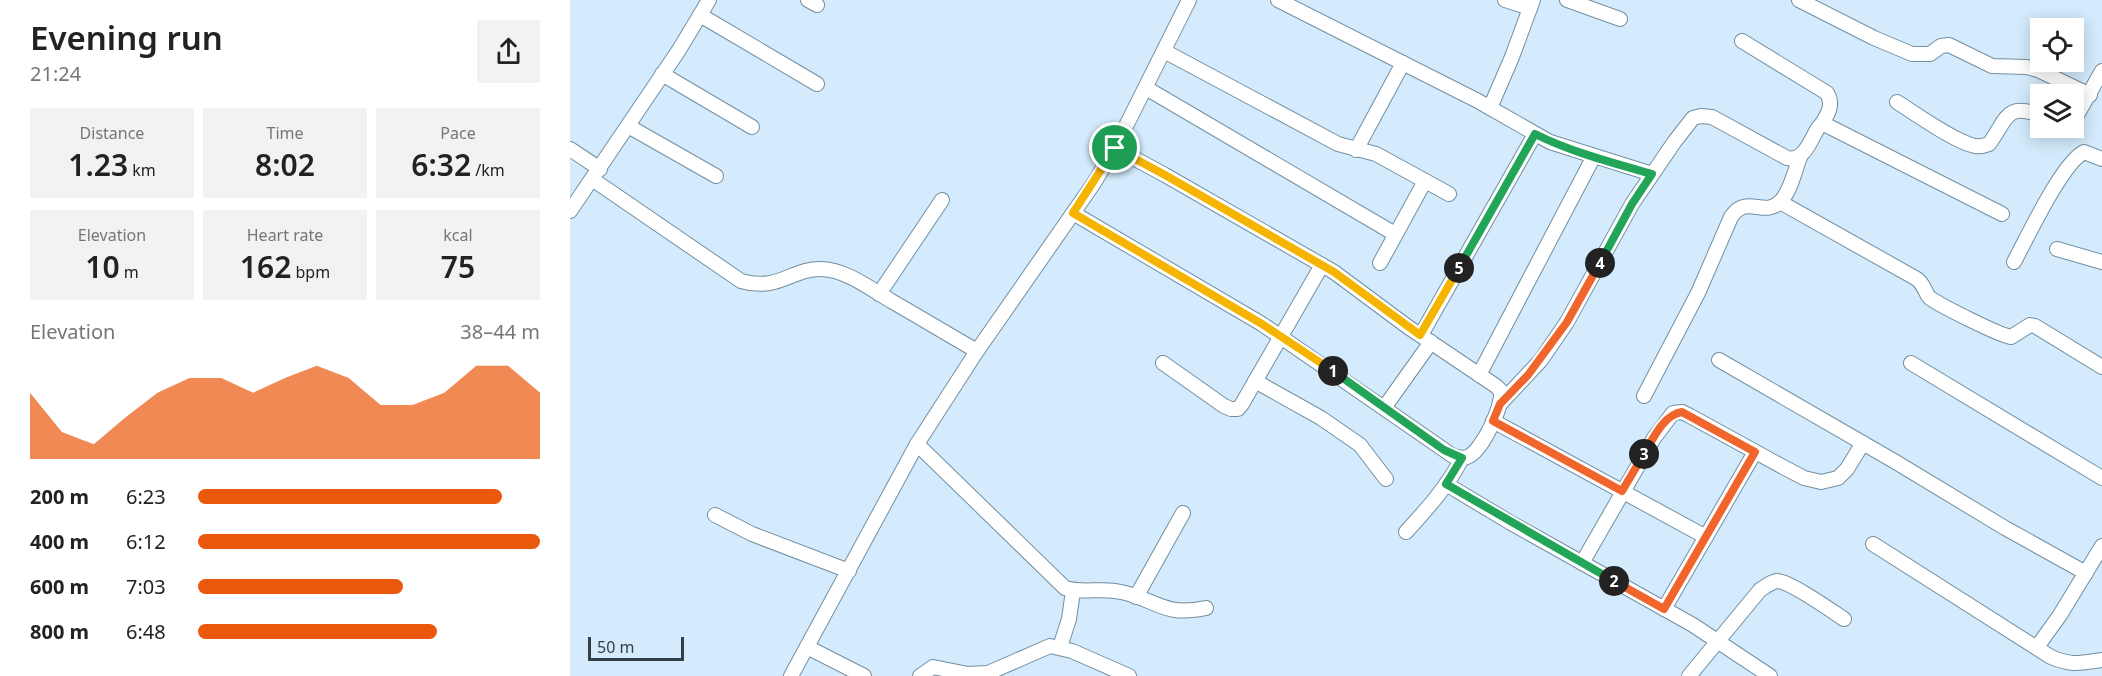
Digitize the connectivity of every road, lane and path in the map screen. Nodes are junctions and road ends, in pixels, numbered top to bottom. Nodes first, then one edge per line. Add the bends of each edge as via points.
1 (709, 0) edge
2 (1189, 0) edge
3 (1278, 0) edge
4 (1505, 0) edge
5 (1567, 0) edge
6 (1798, 0) edge
7 (1531, 4) edge
8 (700, 15) junction
9 (1620, 19) dead end
10 (1742, 41) dead end
11 (1164, 51) junction
12 (1403, 63) junction
13 (2102, 71) edge
14 (662, 74) junction
15 (817, 84) dead end
16 (1146, 88) junction
17 (2090, 94) junction
18 (1897, 102) dead end
19 (2084, 104) edge
20 (1490, 108) junction
21 (2030, 112) edge
22 (1821, 125) junction
23 (628, 126) junction
24 (752, 127) dead end
25 (1535, 134) junction
26 (1115, 148) junction
27 (570, 149) edge
28 (1356, 150) junction
29 (1594, 156) junction
30 (1800, 157) junction
31 (2102, 159) edge
32 (596, 174) junction
33 (1652, 174) junction
34 (716, 176) dead end
35 (1425, 181) junction
36 (1449, 194) dead end
37 (942, 200) dead end
38 (1780, 202) junction
39 (570, 210) edge
40 (1073, 213) junction
41 (2002, 214) dead end
42 (1395, 234) junction
43 (2057, 249) dead end
44 (2100, 259) edge
45 (2014, 262) dead end
46 (1380, 263) dead end
47 (1322, 265) junction
48 (879, 294) junction
49 (1280, 336) junction
50 (1426, 339) junction
51 (977, 351) junction
52 (1719, 360) dead end
53 (1162, 363) dead end
54 (1911, 363) dead end
55 (2102, 367) edge
56 (1479, 375) junction
57 (1255, 381) junction
58 (1644, 396) dead end
59 (1500, 404) junction
60 (1384, 408) junction
61 (1493, 421) junction
62 (1863, 443) junction
63 (917, 444) junction
64 (1755, 452) junction
65 (1462, 458) junction
66 (2102, 478) edge
67 (1386, 479) dead end
68 (1446, 484) junction
69 (1622, 491) junction
70 (1183, 513) dead end
71 (715, 515) dead end
72 (1406, 532) dead end
73 (1706, 537) junction
74 (1873, 544) dead end
75 (2102, 546) edge
76 (1582, 563) junction
77 (849, 571) junction
78 (2086, 573) junction
79 (1073, 591) junction
80 (1136, 597) junction
81 (1206, 608) dead end
82 (1664, 609) junction
83 (1844, 619) dead end
84 (1719, 641) junction
85 (807, 647) junction
86 (1060, 647) junction
87 (2037, 647) junction
88 (2102, 660) edge
89 (791, 676) edge
90 (864, 676) edge
91 (920, 676) edge
92 (1129, 676) edge
93 (1689, 676) edge
94 (1770, 676) edge

1 - 8 street
2 - 11 street
3 - 12 street
4 - 7 street
5 - 9 street
6 - 17 street via 1912,54 1929,54 1949,45 1992,66 2038,70
7 - 20 street
8 - 14 street
8 - 15 street
10 - 22 street via 1827,93 1831,106
11 - 16 street
11 - 28 street
12 - 20 street
12 - 28 street
13 - 17 street
14 - 23 street
14 - 24 street
16 - 26 street
16 - 42 street
17 - 19 street
18 - 21 street via 1976,147 1989,144 2012,112
20 - 25 street
22 - 30 street
22 - 41 street via 1832,127
23 - 32 street
23 - 34 street
25 - 29 street
25 - 50 street
26 - 40 street
26 - 47 street
27 - 32 street
28 - 35 street via 1376,154
29 - 33 street
29 - 56 street
30 - 33 street via 1787,158 1729,125 1701,116 1687,124
30 - 38 street
31 - 45 street via 2084,152 2075,160 2048,199
32 - 39 street
32 - 48 street via 741,281 763,284 823,269 840,273
33 - 59 street via 1567,322 1528,375
35 - 36 street
35 - 42 street
37 - 48 street
38 - 55 street via 1917,279 1932,299 1998,333 2012,337 2035,326
38 - 58 street via 1770,208 1743,205 1736,209 1682,326
40 - 49 street
40 - 51 street
42 - 46 street
43 - 44 street
47 - 49 street
47 - 50 street
48 - 51 street
49 - 57 street
49 - 60 street
50 - 56 street
50 - 60 street
51 - 63 street
52 - 62 street
53 - 57 street via 1231,409 1242,404
54 - 66 street
56 - 59 street via 1500,391
57 - 67 street via 1351,439
59 - 61 street
60 - 65 street
61 - 65 street via 1478,448 1470,457
61 - 69 street
62 - 64 street via 1838,478 1821,483
62 - 78 street
63 - 77 street
63 - 79 street via 1059,584
64 - 69 street via 1682,412 1673,413
64 - 73 street
65 - 68 street
68 - 72 street
68 - 76 street
69 - 73 street
69 - 76 street
70 - 80 street
71 - 77 street via 752,534
73 - 82 street
74 - 87 street
75 - 78 street
76 - 82 street
77 - 85 street
78 - 87 street
79 - 80 street via 1108,590
79 - 86 street
80 - 81 street via 1168,610
82 - 84 street
83 - 84 street via 1779,581 1760,590
84 - 93 street
84 - 94 street
85 - 89 street
85 - 90 street
86 - 91 street via 1040,649 988,673 968,674 933,667
86 - 92 street
87 - 88 street via 2065,663 2079,665

